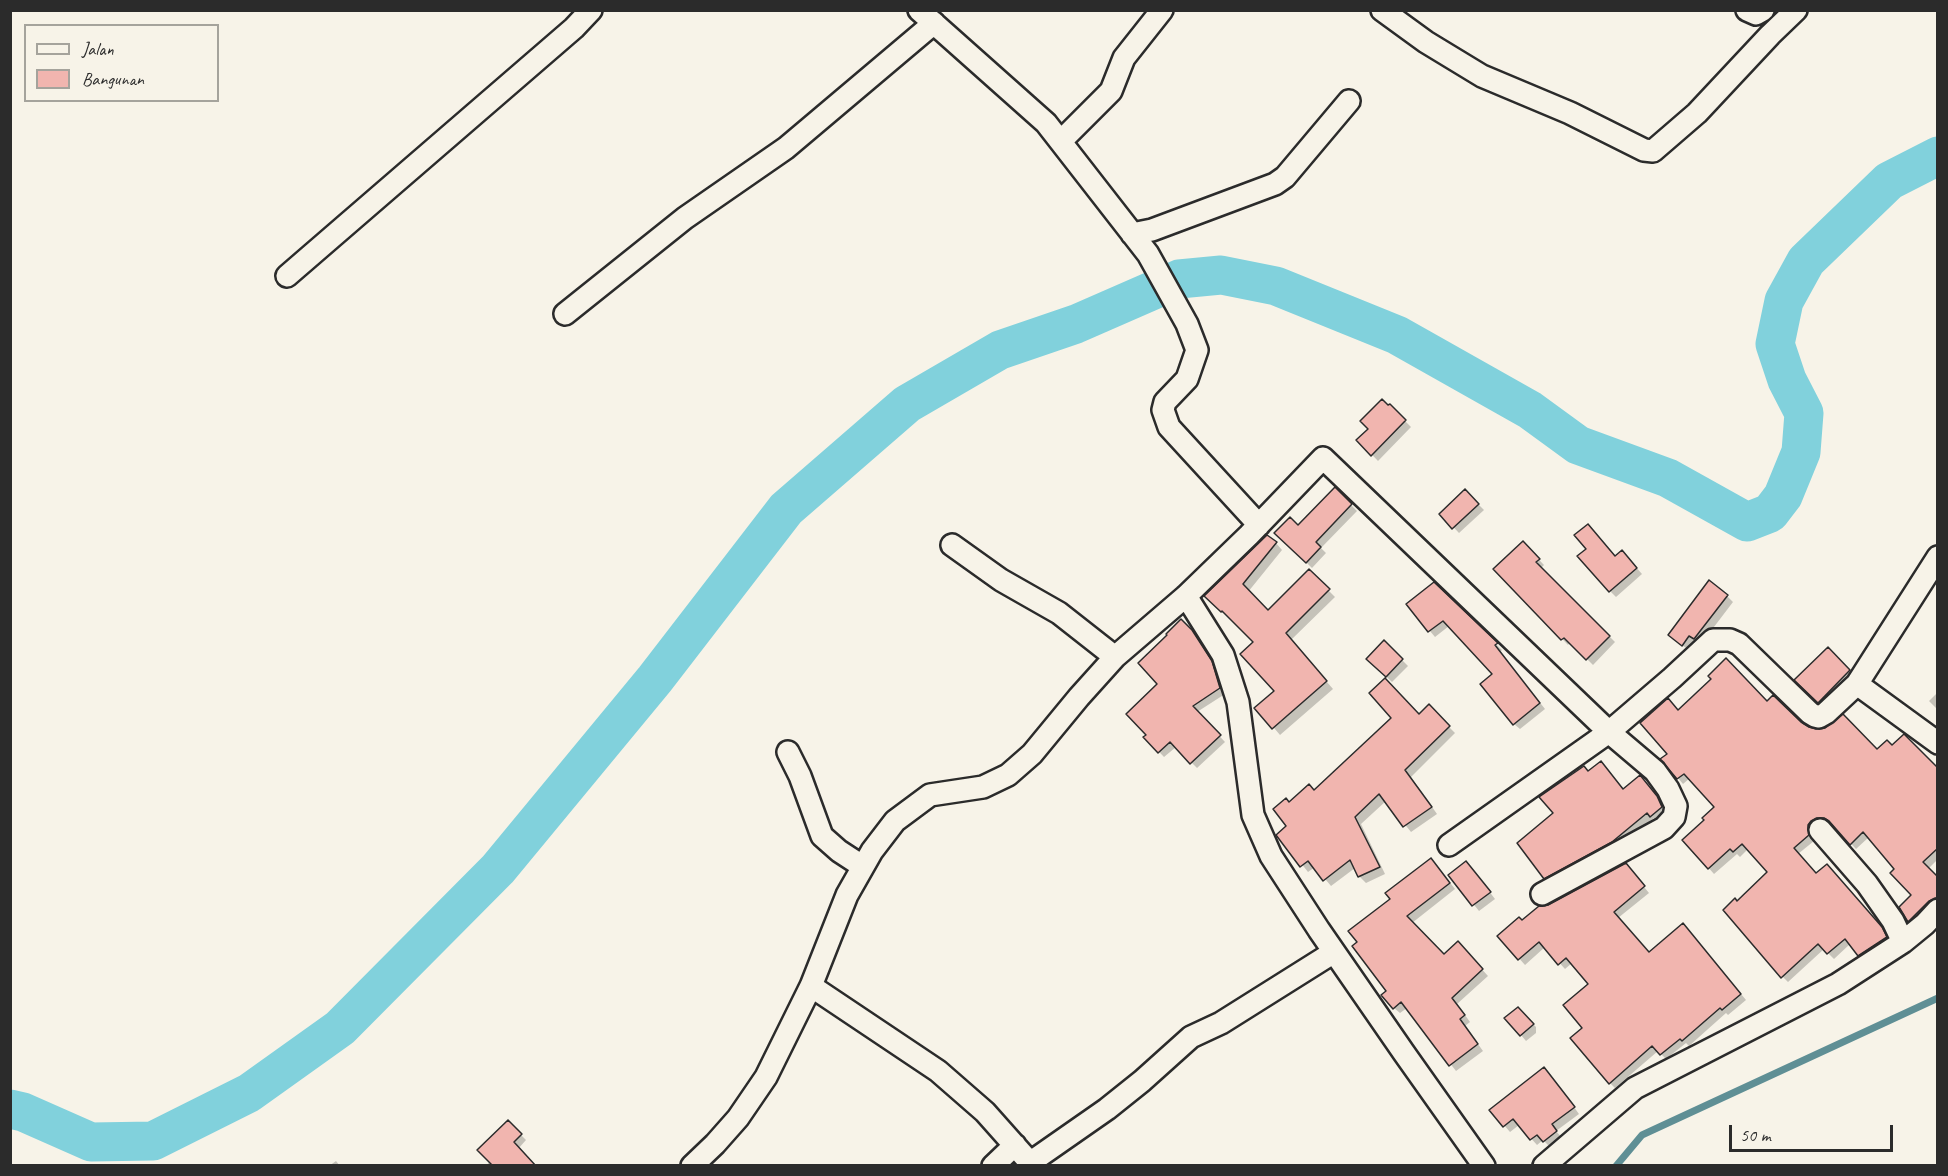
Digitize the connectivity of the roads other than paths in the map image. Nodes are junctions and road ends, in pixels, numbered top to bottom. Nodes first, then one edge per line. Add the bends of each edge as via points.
1 (591, 10) edge
2 (1162, 10) edge
3 (1382, 10) edge
4 (1747, 10) edge
5 (1762, 10) edge
6 (1796, 10) edge
7 (926, 17) edge
8 (1349, 101) dead end
9 (1061, 141) junction
10 (1132, 234) junction
11 (287, 276) dead end
12 (565, 314) dead end
13 (1259, 525) junction
14 (952, 545) dead end
15 (1938, 557) edge
16 (1186, 596) junction
17 (1115, 657) junction
18 (1857, 684) junction
19 (1609, 732) junction
20 (1938, 743) edge
21 (788, 752) dead end
22 (1820, 830) dead end
23 (1449, 845) dead end
24 (862, 866) junction
25 (1542, 894) dead end
26 (1938, 910) edge
27 (1903, 942) junction
28 (1334, 952) junction
29 (811, 986) junction
30 (1015, 1145) junction
31 (1032, 1164) edge
32 (692, 1166) edge
33 (993, 1166) edge
34 (1484, 1166) edge
35 (1544, 1166) edge

1 - 11 street
2 - 9 street via 1124,58 1111,91
3 - 6 street via 1482,76 1653,152 1697,113
4 - 5 street via 1756,14
7 - 9 street via 1046,123
7 - 12 street via 786,148 685,218
8 - 10 street via 1275,184
9 - 10 street
10 - 13 street via 1148,254 1197,350 1187,379 1165,402 1163,410 1169,427
13 - 16 street
13 - 19 street via 1323,458
14 - 17 street via 1001,580 1059,613
15 - 18 street
16 - 17 street
16 - 28 street via 1223,655 1238,702 1253,815 1271,856
17 - 24 street via 1032,754 1008,776 983,787 930,795 895,821
18 - 19 street via 1826,713 1815,716 1739,644 1713,640
18 - 20 street
19 - 23 street
19 - 25 street via 1655,771 1676,806 1674,817 1657,833
21 - 24 street via 822,836
22 - 27 street via 1867,884
24 - 29 street
26 - 27 street
27 - 35 street via 1838,984 1635,1088
28 - 31 street via 1221,1023 1191,1037 1107,1109
28 - 34 street
29 - 30 street via 938,1071 985,1112
29 - 32 street via 766,1077 738,1118
30 - 31 street
30 - 33 street

